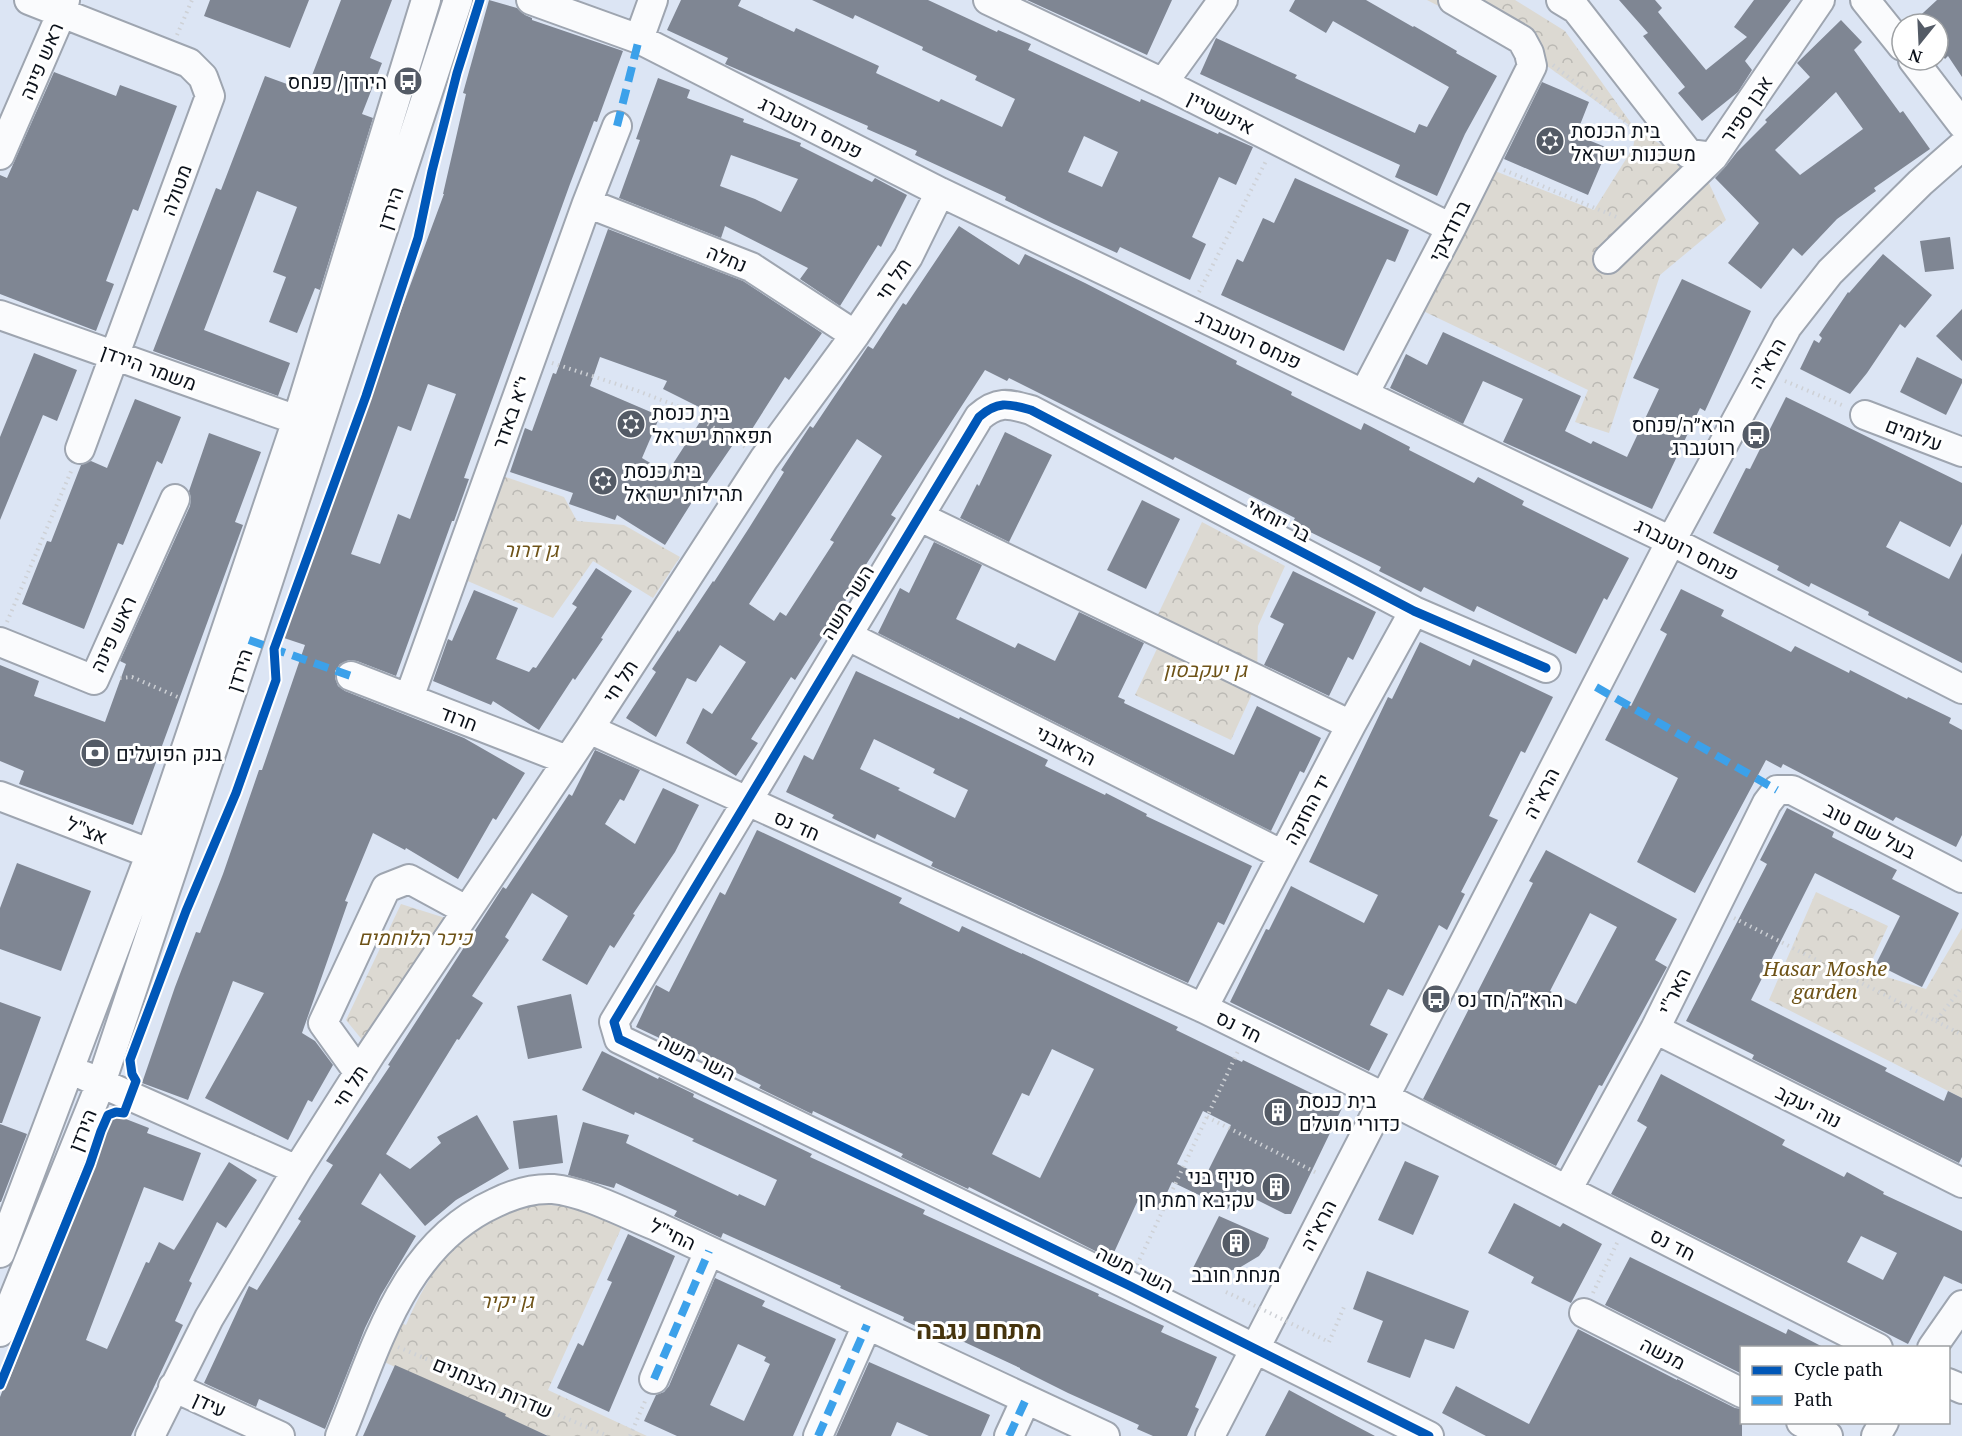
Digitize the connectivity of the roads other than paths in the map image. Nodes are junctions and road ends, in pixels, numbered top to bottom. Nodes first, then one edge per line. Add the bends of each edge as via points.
1 (29, 0) edge
2 (426, 0) edge
3 (458, 0) edge
4 (531, 0) edge
5 (653, 0) edge
6 (988, 0) edge
7 (1223, 0) edge
8 (1453, 0) edge
9 (1561, 0) edge
10 (1820, 0) edge
11 (1877, 4) edge
12 (63, 6) edge
13 (1890, 26) edge
14 (639, 39) junction
15 (1921, 72) edge
16 (1163, 83) junction
17 (1962, 124) edge
18 (616, 126) dead end
19 (1962, 146) edge
20 (0, 155) edge
21 (1713, 157) junction
22 (1962, 165) edge
23 (1920, 183) junction
24 (940, 192) junction
25 (587, 203) junction
26 (1451, 228) junction
27 (1608, 260) dead end
28 (0, 315) edge
29 (855, 335) junction
30 (116, 355) junction
31 (1364, 394) junction
32 (996, 405) joint
33 (1865, 415) road end
34 (297, 420) junction
35 (80, 449) road end
36 (1962, 452) edge
37 (175, 499) dead end
38 (920, 517) junction
39 (1671, 541) junction
40 (1414, 611) junction
41 (2, 636) edge
42 (848, 636) junction
43 (1546, 668) dead end
44 (351, 676) dead end
45 (1962, 690) edge
46 (409, 698) junction
47 (1351, 725) junction
48 (589, 729) junction
49 (567, 759) junction
50 (1777, 790) joint
51 (0, 796) edge
52 (746, 802) junction
53 (1283, 855) junction
54 (162, 859) junction
55 (1962, 878) edge
56 (466, 910) junction
57 (1203, 1008) junction
58 (1655, 1029) junction
59 (70, 1069) junction
60 (358, 1073) junction
61 (101, 1083) junction
62 (1384, 1097) junction
63 (297, 1170) junction
64 (1962, 1183) edge
65 (1567, 1190) junction
66 (8, 1213) edge
67 (42, 1226) junction
68 (709, 1251) junction
69 (0, 1253) edge
70 (1962, 1305) edge
71 (1584, 1313) road end
72 (867, 1325) junction
73 (0, 1332) edge
74 (1876, 1346) edge
75 (1933, 1346) edge
76 (1254, 1349) junction
77 (654, 1379) road end
78 (173, 1387) junction
79 (1740, 1392) edge
80 (1026, 1399) junction
81 (1805, 1424) edge
82 (150, 1436) edge
83 (280, 1436) edge
84 (340, 1436) edge
85 (818, 1436) edge
86 (1009, 1436) edge
87 (1106, 1436) edge
88 (1210, 1436) edge
89 (1429, 1436) edge
90 (1828, 1436) edge

1 - 12 street, מטולה
2 - 34 street, הירדן
3 - 54 street, הירדן
4 - 14 street, פנחס רוטנברג
5 - 14 street
6 - 16 street, אינשטיין
7 - 16 street
8 - 26 street, ברודצקי via 1527,53 1484,162
9 - 21 street via 1576,9 1689,154
10 - 21 street, אבן ספיר
11 - 13 street
12 - 20 street, ראש פינה
12 - 30 street, מטולה via 189,63 202,77 210,96
14 - 24 street, פנחס רוטנברג
15 - 17 street
16 - 26 street, אינשטיין
18 - 25 street, י"א באדר
19 - 23 street, הרא"ה
21 - 27 street, אבן ספיר
22 - 23 street, הרא"ה
23 - 39 street, הרא"ה via 1830,272 1787,327
24 - 29 street, תל חי via 908,257
24 - 31 street, פנחס רוטנברג
25 - 29 street, נחלה via 751,267
25 - 46 street, י"א באדר
26 - 31 street, ברודצקי
28 - 30 street, משמר הירדן
29 - 48 street, תל חי via 764,459
30 - 34 street, משמר הירדן
30 - 35 street, מטולה
31 - 39 street, פנחס רוטנברג
32 - 38 street, השר משה via 979,417
32 - 40 street, בר יוחאי via 1031,410
33 - 36 street, עלומים
34 - 54 street, הירדן via 200,708
37 - 41 street, ראש פינה via 93,680
38 - 42 street, השר משה
38 - 47 street
39 - 45 street, פנחס רוטנברג
39 - 62 street, הרא"ה
40 - 43 street, בר יוחאי
40 - 47 street, יד החזקה
42 - 52 street, השר משה
42 - 53 street, הראובני
44 - 46 street, חרוד
46 - 49 street, חרוד
47 - 53 street, יד החזקה
48 - 49 street, תל חי
48 - 52 street, חד נס
49 - 56 street, תל חי
50 - 55 street, בעל שם טוב via 1792,790
50 - 58 street, האר"י
51 - 54 street, אצ"ל
52 - 57 street, חד נס
52 - 76 street, השר משה via 614,1022 619,1039
53 - 57 street, יד החזקה
54 - 59 street, הירדן
54 - 61 street, הירדן
56 - 60 street, תל חי
56 - 60 street via 409,879 386,888 323,1023
57 - 62 street, חד נס
58 - 64 street, נוה יעקב
58 - 65 street, האר"י
59 - 61 street
59 - 66 street, הירדן
60 - 63 street, תל חי
61 - 63 street
61 - 67 street, הירדן
62 - 65 street, חד נס
62 - 76 street, הרא"ה
63 - 78 street, תל חי
65 - 74 street, חד נס
66 - 67 street
66 - 69 street, הירדן
67 - 73 street, הירדן
68 - 72 street, החי"ל
68 - 77 street
68 - 84 street, החי"ל via 593,1199 554,1189 530,1190 476,1211 427,1252 399,1295
70 - 75 street
71 - 79 street, מנשה
72 - 80 street, החי"ל
72 - 85 street
76 - 88 street, הרא"ה
76 - 89 street, השר משה
78 - 82 street, תל חי
78 - 83 street, עידן
80 - 86 street
80 - 87 street, החי"ל
81 - 90 street

